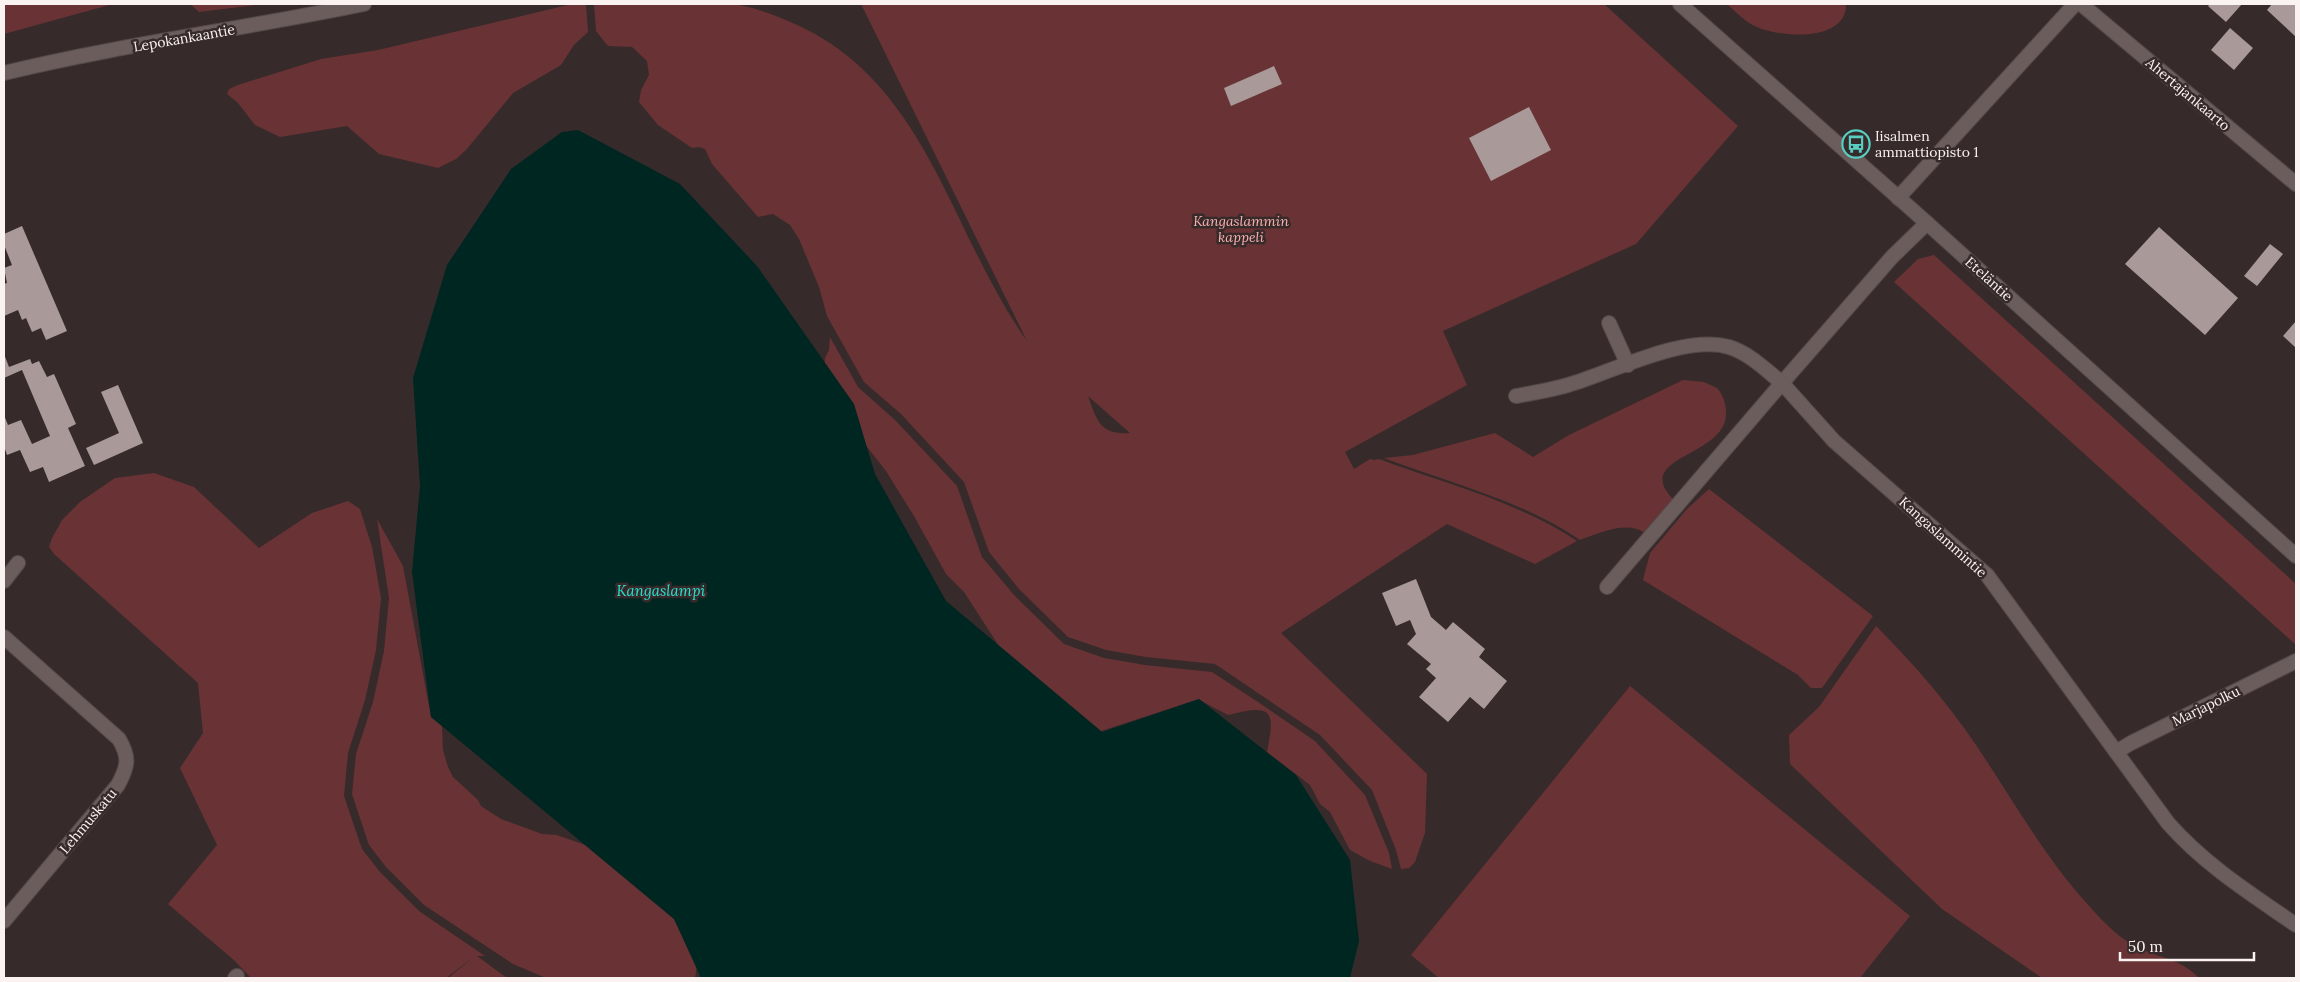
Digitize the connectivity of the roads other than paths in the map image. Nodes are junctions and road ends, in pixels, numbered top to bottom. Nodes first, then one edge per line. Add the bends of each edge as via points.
1 (364, 4) edge
2 (1680, 4) edge
3 (2075, 4) edge
4 (2081, 4) edge
5 (4, 73) edge
6 (2296, 184) edge
7 (1898, 198) junction
8 (1927, 223) junction
9 (1609, 323) dead end
10 (1628, 364) junction
11 (1782, 384) junction
12 (1516, 396) dead end
13 (2296, 556) edge
14 (18, 563) dead end
15 (4, 581) edge
16 (1606, 587) dead end
17 (4, 637) edge
18 (2296, 661) edge
19 (2116, 752) junction
20 (4, 921) edge
21 (2296, 925) edge

1 - 5 street, Lepokankaantie
2 - 7 street, Eteläntie
3 - 7 street
4 - 6 street, Ahertajankaarto
7 - 8 street, Eteläntie
8 - 11 street via 1892,257
8 - 13 street, Eteläntie
9 - 10 street
10 - 11 street, Kangaslammintie via 1672,349 1714,345 1751,358
10 - 12 street, Kangaslammintie via 1567,386
11 - 16 street
11 - 19 street, Kangaslammintie via 1834,441 1987,575
14 - 15 street
17 - 20 street, Lehmuskatu via 119,739 128,762 118,785
18 - 19 street, Marjapolku
19 - 21 street, Kangaslammintie via 2189,847

